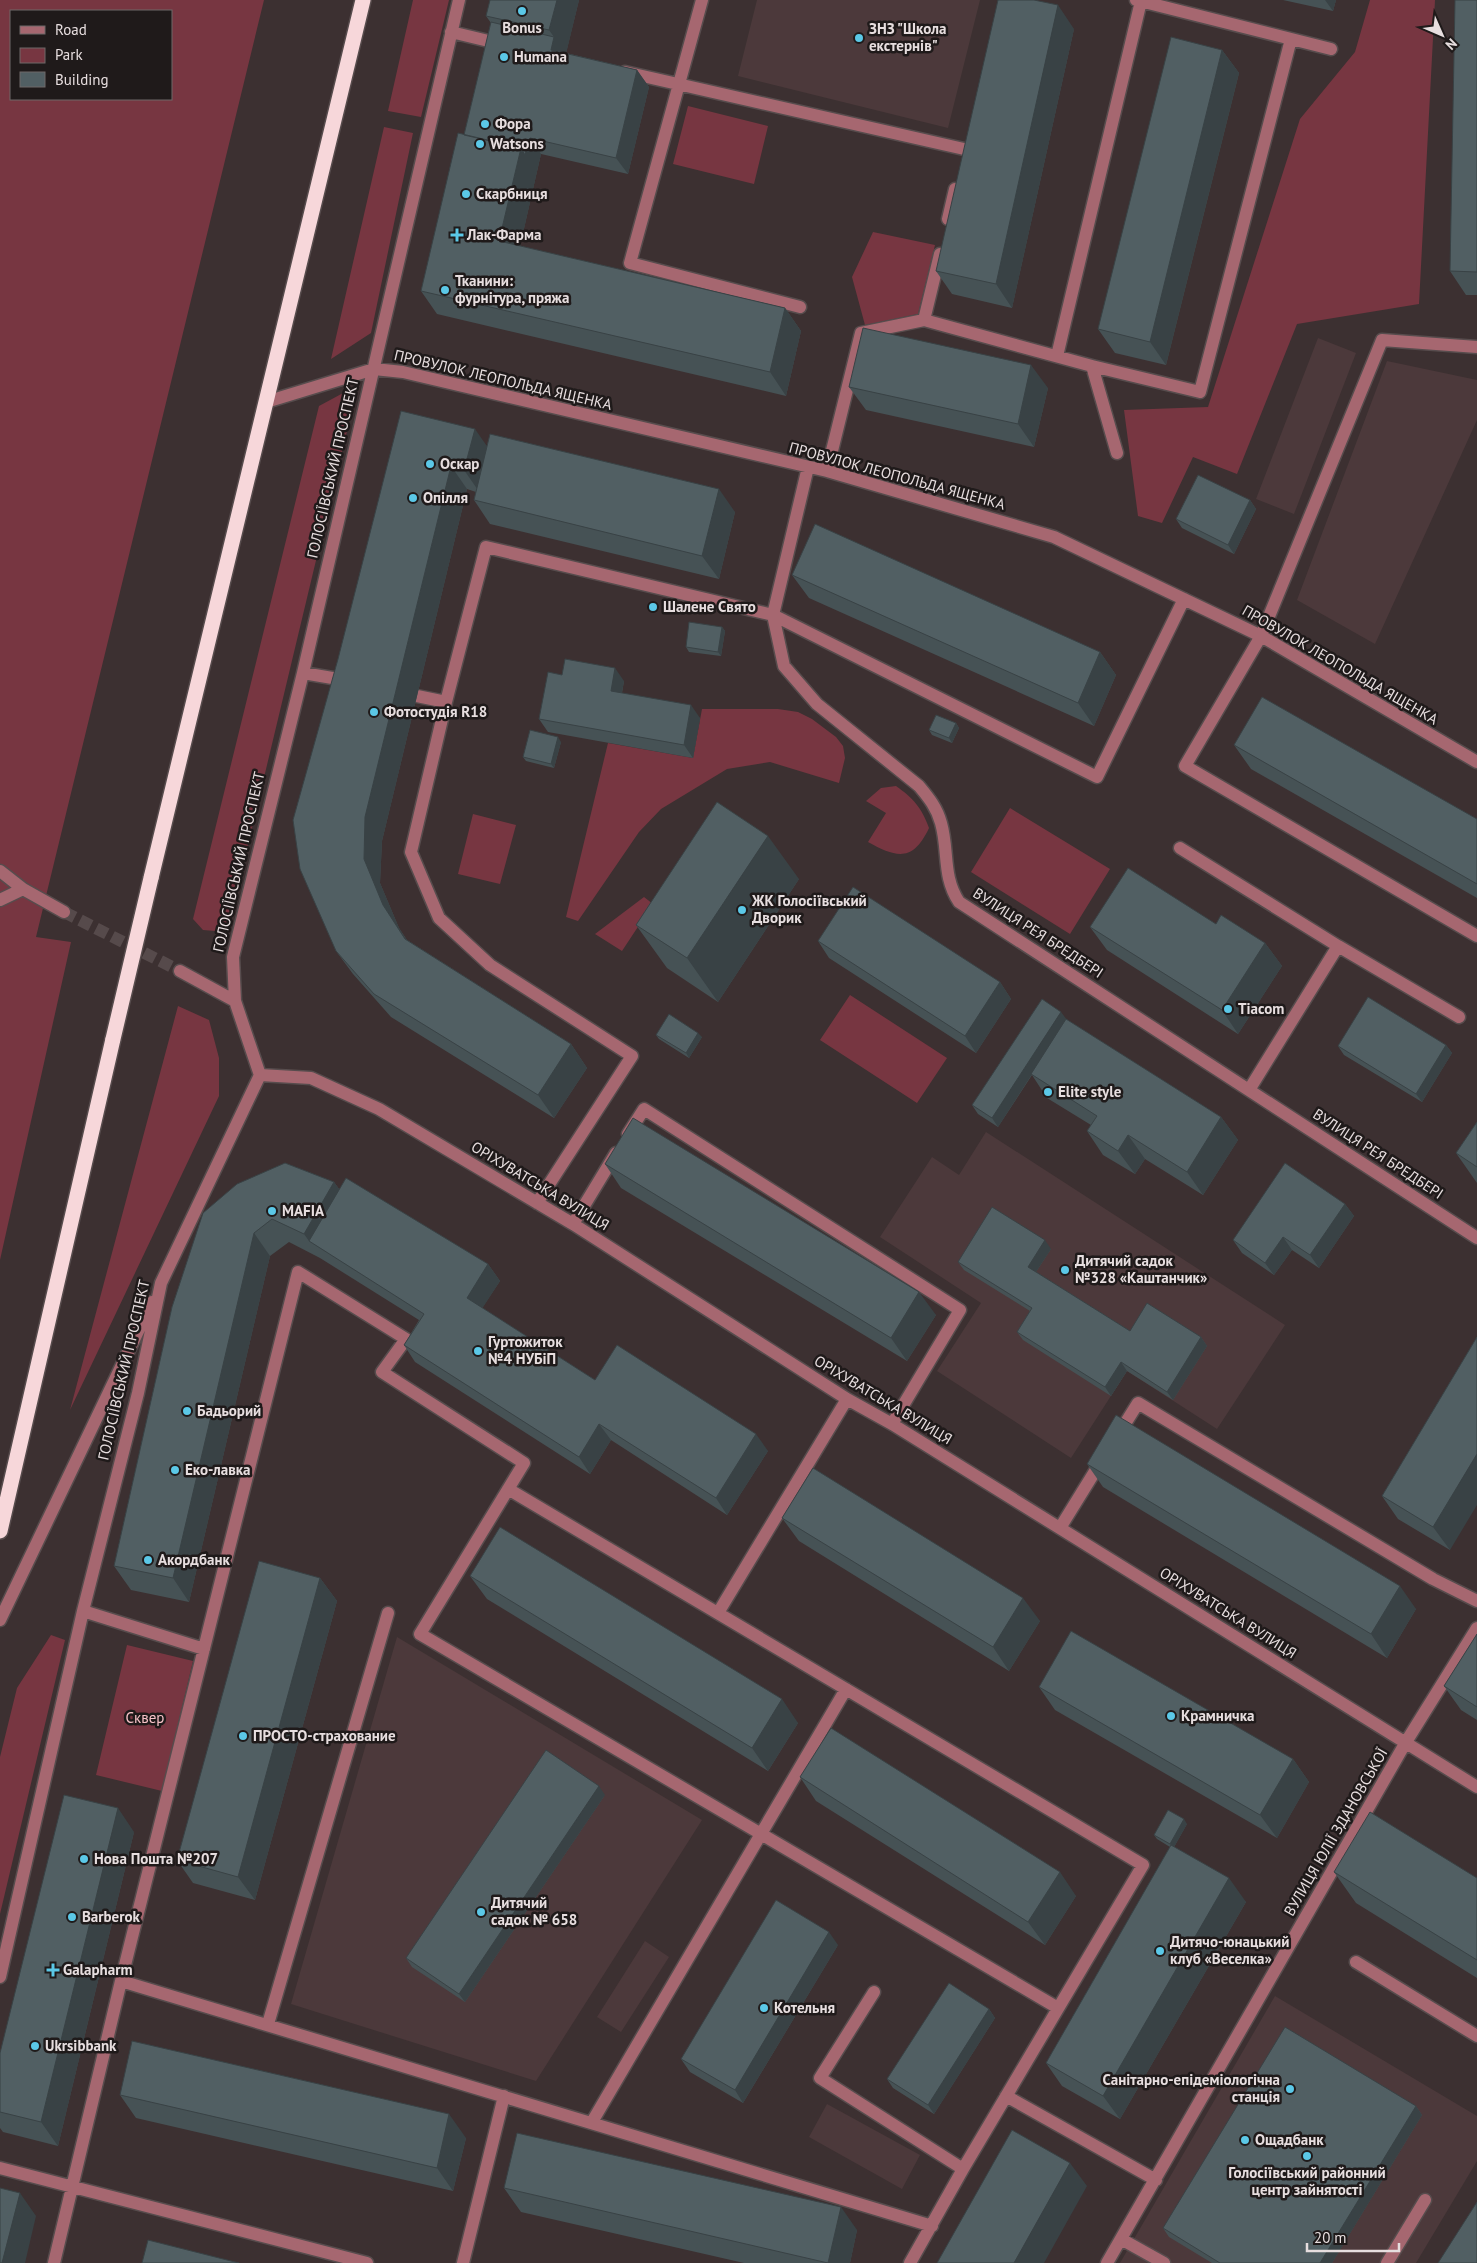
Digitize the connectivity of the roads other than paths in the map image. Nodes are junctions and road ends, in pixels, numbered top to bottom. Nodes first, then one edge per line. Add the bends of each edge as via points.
1 (363, 0) edge
2 (459, 0) edge
3 (702, 0) edge
4 (1139, 0) edge
5 (451, 32) junction
6 (1291, 39) junction
7 (501, 44) edge
8 (1331, 49) dead end
9 (612, 69) edge
10 (679, 84) junction
11 (964, 149) edge
12 (958, 175) edge
13 (948, 219) edge
14 (943, 239) edge
15 (800, 307) dead end
16 (924, 320) junction
17 (1477, 347) edge
18 (1057, 356) junction
19 (1092, 366) junction
20 (374, 369) junction
21 (266, 402) junction
22 (1116, 453) dead end
23 (808, 467) junction
24 (827, 471) junction
25 (1184, 599) junction
26 (773, 616) junction
27 (1261, 636) junction
28 (303, 673) junction
29 (355, 682) edge
30 (417, 696) dead end
31 (446, 702) junction
32 (1477, 762) edge
33 (1180, 848) dead end
34 (0, 871) edge
35 (23, 889) junction
36 (0, 900) edge
37 (64, 912) tunnel mouth
38 (1477, 936) edge
39 (1338, 946) junction
40 (180, 972) tunnel mouth
41 (235, 1000) junction
42 (1459, 1017) dead end
43 (260, 1075) junction
44 (1250, 1090) junction
45 (537, 1203) junction
46 (573, 1224) junction
47 (1477, 1238) edge
48 (161, 1282) junction
49 (847, 1399) junction
50 (892, 1424) junction
51 (508, 1489) junction
52 (1060, 1528) junction
53 (0, 1530) edge
54 (1477, 1601) edge
55 (83, 1611) junction
56 (388, 1613) dead end
57 (718, 1614) junction
58 (0, 1620) edge
59 (1477, 1628) edge
60 (204, 1649) junction
61 (846, 1689) junction
62 (1406, 1742) junction
63 (1477, 1786) edge
64 (760, 1835) junction
65 (1356, 1962) dead end
66 (0, 1977) edge
67 (121, 1980) junction
68 (874, 1992) dead end
69 (1058, 2008) junction
70 (268, 2024) junction
71 (1477, 2036) edge
72 (504, 2096) junction
73 (1006, 2096) junction
74 (592, 2122) junction
75 (0, 2168) edge
76 (963, 2169) junction
77 (1156, 2180) junction
78 (72, 2185) junction
79 (1425, 2200) dead end
80 (932, 2226) junction
81 (1121, 2239) junction
82 (54, 2263) edge
83 (368, 2263) edge
84 (463, 2263) edge
85 (910, 2263) edge
86 (1107, 2263) edge
87 (1162, 2263) edge
88 (1387, 2263) edge

1 - 21 highway
2 - 5 street, ГОЛОСІЇВСЬКИЙ ПРОСПЕКТ
3 - 10 street
4 - 6 street
4 - 18 street
5 - 7 street
5 - 20 street, ГОЛОСІЇВСЬКИЙ ПРОСПЕКТ
6 - 8 street
6 - 19 street via 1200,392
9 - 10 street
10 - 11 street
10 - 15 street via 630,263
12 - 13 street
14 - 16 street
16 - 18 street
16 - 24 street via 860,333
17 - 27 street via 1382,340
18 - 19 street
19 - 22 street
20 - 21 street, ПРОВУЛОК ЛЕОПОЛЬДА ЯЩЕНКА
20 - 23 street, ПРОВУЛОК ЛЕОПОЛЬДА ЯЩЕНКА via 403,372
20 - 28 street, ГОЛОСІЇВСЬКИЙ ПРОСПЕКТ
21 - 53 highway, bridge via 112,1039
23 - 24 street, ПРОВУЛОК ЛЕОПОЛЬДА ЯЩЕНКА
23 - 26 street, ВУЛИЦЯ РЕЯ БРЕДБЕРІ
24 - 25 street, ПРОВУЛОК ЛЕОПОЛЬДА ЯЩЕНКА via 1054,536
25 - 26 street via 1097,777
25 - 27 street, ПРОВУЛОК ЛЕОПОЛЬДА ЯЩЕНКА
26 - 31 street via 486,547
26 - 44 street, ВУЛИЦЯ РЕЯ БРЕДБЕРІ via 784,666 817,704 919,786 933,803 941,823 950,887 959,902
27 - 32 street, ПРОВУЛОК ЛЕОПОЛЬДА ЯЩЕНКА
27 - 38 street via 1185,766
28 - 29 street
28 - 41 street, ГОЛОСІЇВСЬКИЙ ПРОСПЕКТ via 233,957
30 - 31 street
31 - 45 street via 412,852 439,918 490,965 632,1056
33 - 39 street
34 - 35 street
35 - 36 street
35 - 37 street
39 - 42 street
39 - 44 street
40 - 41 street
41 - 43 street, ГОЛОСІЇВСЬКИЙ ПРОСПЕКТ
43 - 45 street, ОРІХУВАТСЬКА ВУЛИЦЯ via 311,1078 370,1105
43 - 48 street, ГОЛОСІЇВСЬКИЙ ПРОСПЕКТ
44 - 47 street, ВУЛИЦЯ РЕЯ БРЕДБЕРІ
45 - 46 street, ОРІХУВАТСЬКА ВУЛИЦЯ
46 - 49 street, ОРІХУВАТСЬКА ВУЛИЦЯ
46 - 50 street via 644,1109 651,1113 960,1310
48 - 55 street, ГОЛОСІЇВСЬКИЙ ПРОСПЕКТ via 138,1393
48 - 58 street
49 - 50 street, ОРІХУВАТСЬКА ВУЛИЦЯ
49 - 57 street
50 - 52 street, ОРІХУВАТСЬКА ВУЛИЦЯ
51 - 57 street
51 - 60 street via 524,1463 382,1372 406,1339 298,1272
51 - 64 street via 420,1634
52 - 54 street via 1138,1403 1433,1579
52 - 62 street, ОРІХУВАТСЬКА ВУЛИЦЯ
55 - 60 street
55 - 66 street, ГОЛОСІЇВСЬКИЙ ПРОСПЕКТ
56 - 70 street
57 - 61 street
59 - 62 street, ВУЛИЦЯ ЮЛІЇ ЗДАНОВСЬКОЇ
60 - 67 street
61 - 64 street
61 - 69 street via 1143,1865
62 - 63 street, ОРІХУВАТСЬКА ВУЛИЦЯ
62 - 77 street, ВУЛИЦЯ ЮЛІЇ ЗДАНОВСЬКОЇ
64 - 69 street
64 - 74 street
65 - 71 street
67 - 70 street
67 - 78 street
68 - 76 street via 820,2078
69 - 73 street
70 - 72 street
72 - 74 street
72 - 84 street
73 - 76 street
73 - 77 street
74 - 80 street
75 - 78 street
76 - 80 street
77 - 81 street, ВУЛИЦЯ ЮЛІЇ ЗДАНОВСЬКОЇ
78 - 82 street
78 - 83 street
79 - 88 street
80 - 85 street
81 - 86 street, ВУЛИЦЯ ЮЛІЇ ЗДАНОВСЬКОЇ
81 - 87 street

